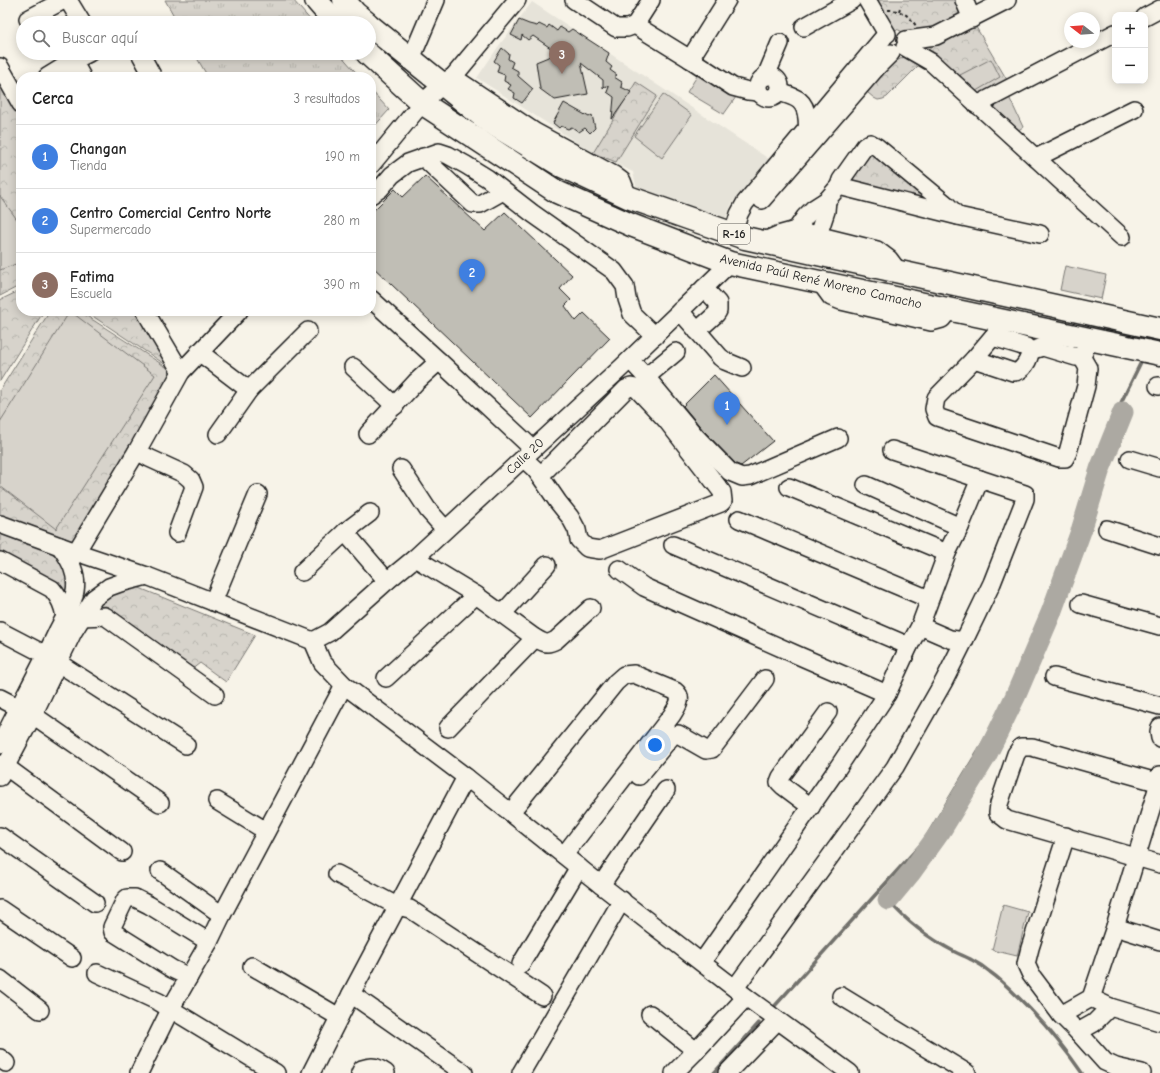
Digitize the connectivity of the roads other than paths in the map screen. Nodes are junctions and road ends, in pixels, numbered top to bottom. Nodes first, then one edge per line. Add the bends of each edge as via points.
1 (64, 0) edge
2 (68, 0) edge
3 (316, 0) edge
4 (344, 0) edge
5 (436, 0) edge
6 (517, 0) edge
7 (574, 0) edge
8 (650, 0) edge
9 (727, 0) edge
10 (852, 0) edge
11 (867, 0) edge
12 (964, 0) edge
13 (1007, 0) edge
14 (1160, 9) edge
15 (1148, 15) edge
16 (34, 16) edge
17 (78, 16) edge
18 (330, 16) edge
19 (359, 16) edge
20 (972, 18) junction
21 (635, 25) junction
22 (804, 27) dead end
23 (376, 30) edge
24 (1112, 34) edge
25 (885, 36) junction
26 (780, 43) dead end
27 (906, 44) junction
28 (412, 59) junction
29 (690, 59) junction
30 (144, 60) edge
31 (376, 60) edge
32 (73, 61) joint
33 (0, 67) edge
34 (55, 72) edge
35 (79, 72) edge
36 (150, 72) edge
37 (448, 81) junction
38 (762, 84) junction
39 (16, 92) edge
40 (422, 103) junction
41 (977, 105) junction
42 (1134, 109) dead end
43 (811, 134) junction
44 (423, 157) junction
45 (1036, 158) junction
46 (376, 159) edge
47 (839, 186) junction
48 (503, 191) junction
49 (376, 192) edge
50 (827, 200) junction
51 (958, 216) junction
52 (796, 230) junction
53 (1040, 234) dead end
54 (818, 235) junction
55 (1122, 237) dead end
56 (746, 238) junction
57 (730, 262) junction
58 (898, 271) junction
59 (704, 288) junction
60 (376, 304) edge
61 (680, 311) junction
62 (147, 316) edge
63 (234, 316) edge
64 (1155, 328) edge
65 (999, 329) junction
66 (308, 331) dead end
67 (697, 331) junction
68 (655, 336) junction
69 (1084, 347) junction
70 (1030, 350) junction
71 (199, 352) junction
72 (676, 352) dead end
73 (1151, 352) edge
74 (974, 359) junction
75 (630, 360) junction
76 (439, 361) junction
77 (353, 366) dead end
78 (742, 368) dead end
79 (181, 372) junction
80 (646, 377) junction
81 (249, 390) junction
82 (395, 406) junction
83 (218, 434) dead end
84 (368, 434) dead end
85 (838, 438) dead end
86 (892, 450) dead end
87 (137, 451) junction
88 (528, 453) junction
89 (1130, 459) dead end
90 (1160, 468) edge
91 (401, 469) dead end
92 (540, 476) junction
93 (980, 479) junction
94 (866, 485) dead end
95 (789, 487) dead end
96 (258, 494) dead end
97 (370, 513) dead end
98 (739, 519) dead end
99 (0, 524) edge
100 (960, 527) junction
101 (446, 529) junction
102 (1107, 529) dead end
103 (345, 532) junction
104 (177, 533) dead end
105 (674, 545) dead end
106 (1160, 546) edge
107 (68, 549) junction
108 (947, 553) junction
109 (415, 558) junction
110 (0, 562) edge
111 (547, 565) dead end
112 (618, 569) dead end
113 (302, 572) dead end
114 (147, 576) junction
115 (387, 581) junction
116 (476, 595) junction
117 (929, 600) junction
118 (213, 602) junction
119 (1081, 604) dead end
120 (591, 608) dead end
121 (502, 614) junction
122 (64, 617) junction
123 (82, 618) junction
124 (920, 626) junction
125 (1160, 626) edge
126 (0, 631) edge
127 (535, 638) junction
128 (313, 641) junction
129 (964, 641) junction
130 (909, 646) junction
131 (52, 659) junction
132 (1054, 676) dead end
133 (386, 678) dead end
134 (765, 680) dead end
135 (344, 685) junction
136 (887, 694) junction
137 (215, 695) dead end
138 (0, 698) edge
139 (1160, 706) edge
140 (26, 711) junction
141 (828, 712) dead end
142 (1160, 727) edge
143 (448, 728) dead end
144 (1160, 738) edge
145 (0, 745) edge
146 (186, 745) dead end
147 (2, 769) edge
148 (466, 776) junction
149 (1160, 781) edge
150 (666, 790) dead end
151 (217, 801) dead end
152 (160, 803) dead end
153 (810, 807) junction
154 (511, 812) junction
155 (266, 831) junction
156 (0, 836) edge
157 (1066, 836) junction
158 (122, 852) dead end
159 (1137, 857) junction
160 (572, 861) junction
161 (1160, 864) edge
162 (160, 871) dead end
163 (337, 874) dead end
164 (601, 884) junction
165 (622, 900) junction
166 (94, 903) dead end
167 (397, 906) junction
168 (0, 909) edge
169 (222, 915) junction
170 (1115, 927) junction
171 (1160, 941) edge
172 (209, 942) junction
173 (72, 958) dead end
174 (702, 962) junction
175 (521, 964) dead end
176 (252, 966) dead end
177 (97, 973) dead end
178 (189, 977) junction
179 (0, 978) edge
180 (740, 993) junction
181 (351, 994) junction
182 (542, 996) dead end
183 (841, 996) dead end
184 (1091, 998) junction
185 (1110, 1007) junction
186 (171, 1008) junction
187 (40, 1010) dead end
188 (650, 1014) dead end
189 (1060, 1015) junction
190 (339, 1017) junction
191 (777, 1021) junction
192 (1160, 1022) edge
193 (1078, 1032) junction
194 (696, 1051) junction
195 (139, 1073) edge
196 (276, 1073) edge
197 (311, 1073) edge
198 (360, 1073) edge
199 (386, 1073) edge
200 (464, 1073) edge
201 (521, 1073) edge
202 (674, 1073) edge
203 (727, 1073) edge
204 (850, 1073) edge
205 (967, 1073) edge
206 (1142, 1073) edge

1 - 16 street
2 - 17 street
3 - 18 main road
4 - 19 main road, Avenida Paúl René Moreno Camacho / R-16
5 - 28 street
6 - 37 street
7 - 21 street via 616,28
8 - 21 street
9 - 29 street
10 - 22 street
11 - 25 street
12 - 20 street
13 - 20 street
14 - 15 street
20 - 27 street via 936,36
21 - 29 street
23 - 28 main road, Avenida Paúl René Moreno Camacho / R-16
24 - 41 street
25 - 27 street via 892,31 901,32
25 - 43 street
26 - 38 street
27 - 41 street via 931,62
27 - 43 street via 878,66
28 - 37 main road, Avenida Paúl René Moreno Camacho / R-16
29 - 38 street via 733,87 748,91
30 - 36 street
31 - 40 main road, Avenida Paúl René Moreno Camacho / R-16
32 - 34 street
32 - 35 street
33 - 39 street
37 - 40 street
37 - 56 main road, Avenida Paúl René Moreno Camacho / R-16 via 488,121 562,166 628,197
38 - 43 street via 763,96 775,97 779,92 796,97 804,105
40 - 46 street
40 - 57 main road, Avenida Paúl René Moreno Camacho / R-16 via 558,192 631,225
41 - 45 street
42 - 45 street
43 - 56 street via 748,219
44 - 48 street via 439,152 448,155 466,164
44 - 48 street via 473,204 480,204
44 - 49 street via 402,167
45 - 55 street
47 - 50 street
47 - 51 street
47 - 51 street via 861,152 870,143
48 - 68 street via 614,271 625,286 632,314
50 - 52 street via 813,209
50 - 54 street
51 - 53 street
52 - 54 street
52 - 56 street via 778,235
54 - 58 street via 877,250 889,259
56 - 58 main road, Avenida Paúl René Moreno Camacho / R-16
57 - 59 street, Calle 20
57 - 65 main road, Avenida Paúl René Moreno Camacho / R-16 via 950,309
58 - 64 main road, Avenida Paúl René Moreno Camacho / R-16
59 - 61 street, Calle 20
59 - 67 street via 718,303 718,311
60 - 76 street
61 - 67 street
61 - 68 street, Calle 20
62 - 79 street
63 - 71 street
65 - 69 main road, Avenida Paúl René Moreno Camacho / R-16
65 - 70 street
65 - 74 street
66 - 81 street
67 - 78 street via 725,361
68 - 75 street, Calle 20
69 - 70 street via 1076,357 1043,347
69 - 73 main road, Avenida Paúl René Moreno Camacho / R-16
69 - 74 street via 1088,368 1086,386 1065,458 937,418 934,409 936,398
70 - 74 street via 1030,355 1017,372
71 - 79 street
71 - 81 street
72 - 80 street
75 - 80 street
75 - 88 street, Calle 20
76 - 82 street
76 - 88 street
77 - 82 street
79 - 87 street
80 - 85 street via 696,437 730,472 742,477 750,476
81 - 83 street
82 - 84 street
86 - 93 street
87 - 104 street via 191,480 194,487
87 - 107 street
88 - 92 street
88 - 101 street, Calle 20
89 - 90 street
91 - 101 street via 428,510
92 - 92 street via 626,389 631,387 636,388 667,421 722,492 723,501 600,550 587,548 579,540 570,517
93 - 100 street
93 - 129 street via 1025,494 1025,499 992,583
94 - 100 street
95 - 108 street
96 - 118 street
97 - 103 street
98 - 117 street
99 - 107 street
100 - 108 street
101 - 109 street, Calle 20
102 - 106 street
103 - 113 street
103 - 115 street
105 - 130 street
107 - 114 street
107 - 122 street via 68,557 74,572 75,591
108 - 117 street
109 - 115 street, Calle 20
109 - 116 street
110 - 122 street via 52,589 62,604
111 - 121 street
112 - 136 street via 644,587
114 - 118 street
114 - 123 street via 109,587 94,598
115 - 128 street, Calle 20 via 330,632
116 - 121 street
116 - 133 street
117 - 124 street
118 - 128 street
119 - 125 street
120 - 127 street via 551,643 544,643
121 - 127 street
122 - 131 street
123 - 131 street
123 - 137 street via 105,616
124 - 129 street via 950,639
124 - 130 street
126 - 131 street
127 - 143 street
128 - 135 street via 322,662
129 - 180 street via 895,767
130 - 136 street
131 - 140 street
131 - 146 street
132 - 139 street
134 - 160 street via 712,748 706,750 678,734 672,736
135 - 148 street
135 - 155 street
136 - 153 street
138 - 140 street
140 - 145 street
140 - 147 street
140 - 152 street
141 - 153 street via 779,782
142 - 144 street
147 - 158 street
148 - 154 street
148 - 167 street
149 - 157 street via 1032,747 1021,747 1016,754 998,813 1007,820
149 - 159 street
150 - 164 street
151 - 155 street
153 - 174 street
154 - 160 street
154 - 160 street via 624,675 634,674 675,691 680,699 678,706
155 - 169 street
156 - 166 street
157 - 159 street
157 - 189 street via 1026,964
159 - 161 street
159 - 170 street
160 - 164 street
160 - 175 street
162 - 169 street
163 - 167 street
164 - 165 street
165 - 174 street
165 - 201 street
167 - 181 street
167 - 182 street via 410,909
168 - 173 street
169 - 172 street
170 - 171 street
170 - 184 street
172 - 178 street
172 - 178 street via 135,898 125,900 112,927 113,932
174 - 180 street
176 - 190 street
177 - 186 street
178 - 186 street
179 - 187 street
180 - 191 street
180 - 194 street
181 - 190 street
181 - 200 street
183 - 205 street
184 - 185 street
184 - 189 street
185 - 192 street
185 - 193 street via 1094,1023
186 - 195 street
186 - 196 street
188 - 194 street
189 - 193 street
190 - 197 street
191 - 203 street
191 - 204 street
193 - 206 street via 1105,1062
194 - 202 street
198 - 199 street via 362,1069 370,1066

